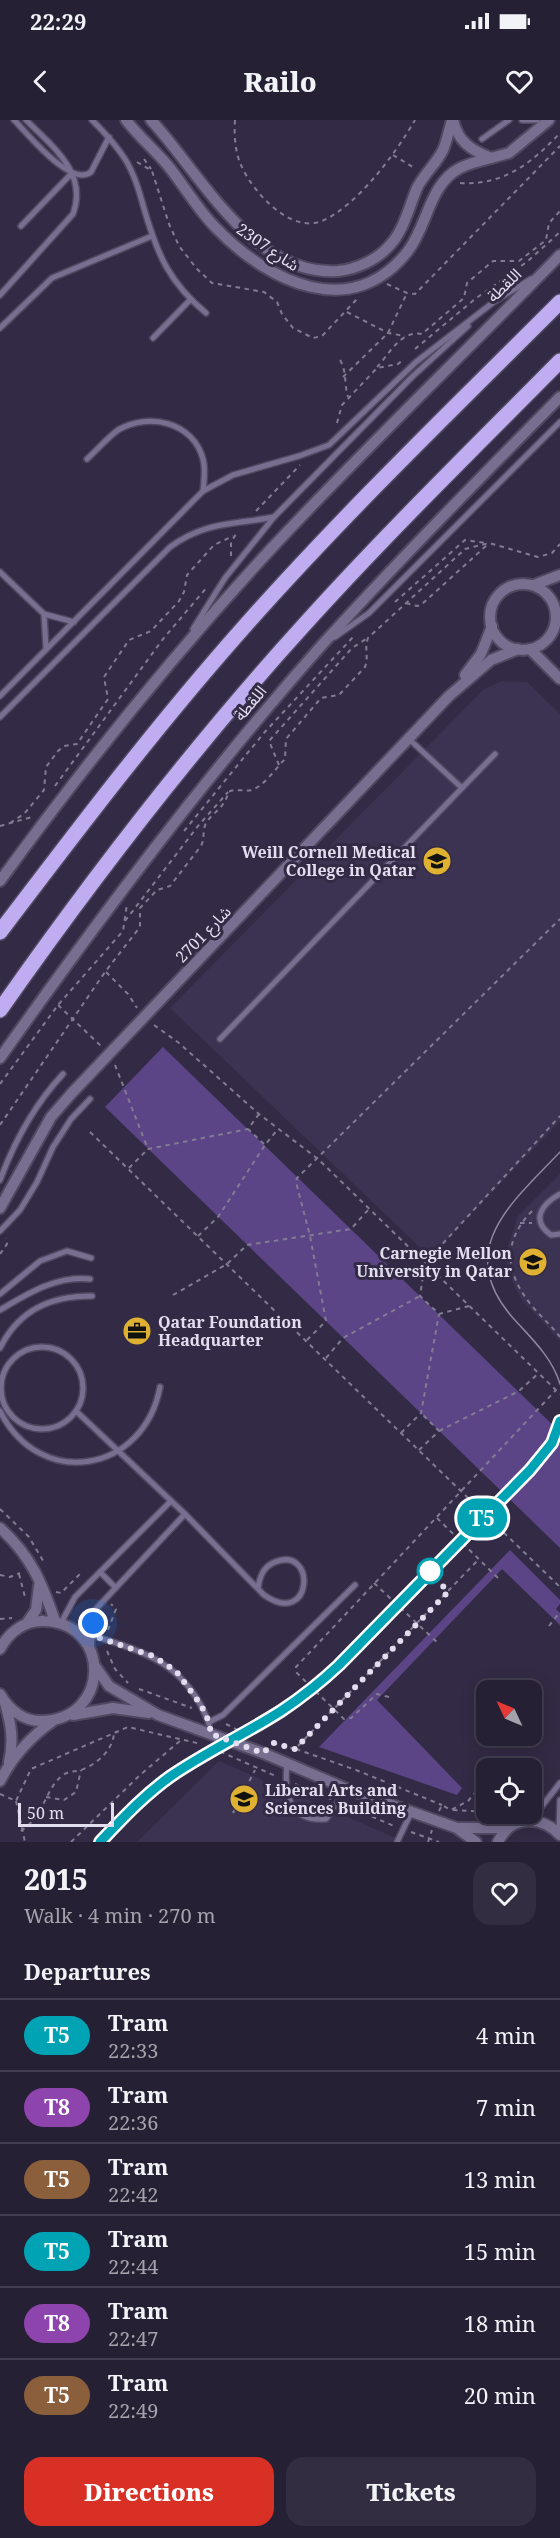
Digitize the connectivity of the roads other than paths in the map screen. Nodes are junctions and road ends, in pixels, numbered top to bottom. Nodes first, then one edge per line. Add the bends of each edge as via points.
1 (14, 120) edge
2 (26, 120) edge
3 (92, 120) edge
4 (126, 120) edge
5 (151, 120) edge
6 (453, 120) edge
7 (509, 120) edge
8 (522, 120) edge
9 (537, 120) edge
10 (549, 120) edge
11 (109, 137) junction
12 (482, 139) dead end
13 (491, 158) junction
14 (72, 174) junction
15 (21, 226) dead end
16 (152, 236) junction
17 (560, 255) edge
18 (544, 271) junction
19 (0, 295) edge
20 (190, 300) junction
21 (495, 301) junction
22 (560, 302) edge
23 (206, 313) dead end
24 (0, 328) edge
25 (153, 338) dead end
26 (560, 361) edge
27 (560, 397) edge
28 (560, 422) edge
29 (340, 436) junction
30 (348, 443) junction
31 (87, 459) dead end
32 (203, 492) junction
33 (274, 517) junction
34 (0, 572) edge
35 (560, 575) edge
36 (534, 585) junction
37 (560, 593) edge
38 (555, 607) junction
39 (44, 614) junction
40 (74, 622) junction
41 (558, 624) edge
42 (492, 626) junction
43 (183, 646) junction
44 (321, 646) junction
45 (46, 649) junction
46 (518, 649) junction
47 (530, 649) junction
48 (560, 679) edge
49 (0, 696) edge
50 (449, 696) junction
51 (0, 717) edge
52 (408, 739) junction
53 (495, 754) dead end
54 (462, 788) junction
55 (0, 881) edge
56 (0, 932) edge
57 (0, 1010) edge
58 (220, 1039) dead end
59 (0, 1058) edge
60 (63, 1074) dead end
61 (90, 1099) dead end
62 (0, 1180) edge
63 (560, 1194) edge
64 (0, 1208) edge
65 (0, 1233) edge
66 (560, 1234) edge
67 (91, 1258) dead end
68 (90, 1279) dead end
69 (0, 1294) edge
70 (92, 1296) dead end
71 (0, 1310) edge
72 (0, 1348) edge
73 (160, 1387) dead end
74 (2, 1408) edge
75 (76, 1411) junction
76 (119, 1451) junction
77 (171, 1501) junction
78 (185, 1514) junction
79 (0, 1528) edge
80 (100, 1572) junction
81 (39, 1580) junction
82 (355, 1585) dead end
83 (115, 1587) junction
84 (258, 1588) junction
85 (58, 1622) junction
86 (20, 1623) junction
87 (0, 1633) edge
88 (91, 1635) junction
89 (0, 1649) edge
90 (91, 1651) junction
91 (95, 1666) junction
92 (3, 1699) edge
93 (158, 1715) junction
94 (68, 1716) junction
95 (54, 1721) junction
96 (209, 1722) junction
97 (211, 1734) junction
98 (287, 1763) junction
99 (6, 1769) junction
100 (0, 1781) edge
101 (560, 1783) edge
102 (347, 1789) junction
103 (560, 1800) edge
104 (542, 1806) edge
105 (411, 1813) junction
106 (542, 1822) edge
107 (512, 1824) edge
108 (516, 1824) edge
109 (458, 1828) junction
110 (560, 1835) edge
111 (397, 1842) edge
112 (476, 1842) edge
113 (498, 1842) edge

1 - 14 lane
2 - 14 lane via 66,161
3 - 11 lane
4 - 13 street, شارع 2307 via 215,227 259,263 300,285 319,290 345,290 375,279 407,253 418,237 433,198 450,174 467,164
5 - 6 street, شارع 2307 via 217,203 244,230 277,255 310,270 325,272 362,265 390,245 422,179 443,150
6 - 13 street via 465,145
7 - 12 lane
8 - 9 lane
10 - 13 street, شارع 2307 via 509,153
11 - 14 lane via 91,172 82,177
11 - 16 lane via 138,187
14 - 15 lane
14 - 19 lane via 79,199 73,214
16 - 20 lane via 163,264
16 - 24 lane via 52,278
17 - 18 street, اللقطة
18 - 21 lane
18 - 43 street, اللقطة via 419,394
20 - 23 lane
20 - 25 lane
21 - 29 lane via 416,362
21 - 30 lane via 413,376
22 - 56 main road via 244,627 122,772
26 - 57 main road, اللقطة via 342,584 244,694 82,895
27 - 44 street, اللقطة
28 - 44 lane via 369,613
29 - 30 lane
29 - 32 lane via 329,445 299,456 233,475
30 - 33 lane
31 - 32 lane via 112,435 128,426 155,421 170,425 185,432 200,451
32 - 40 lane
33 - 43 lane via 225,578
33 - 51 lane via 207,526 170,546
34 - 39 lane
35 - 36 street
36 - 38 street via 550,597
36 - 42 street via 514,585 497,597 492,606
37 - 38 street
38 - 41 street
39 - 40 lane
39 - 45 lane
40 - 45 lane
41 - 47 street via 547,639
42 - 46 street via 501,641
42 - 50 street, شارع 2701 via 481,654
43 - 55 street, اللقطة via 64,793
44 - 59 street, اللقطة via 183,810
45 - 49 lane
46 - 47 street
46 - 50 street, شارع 2701 via 491,660
47 - 48 street
50 - 52 street, شارع 2701
52 - 54 lane
52 - 64 street, شارع 2701 via 51,1117
53 - 54 lane
54 - 58 lane
60 - 62 lane via 32,1113
61 - 65 lane via 71,1119 20,1210
63 - 66 lane via 540,1211 543,1229 551,1235
67 - 69 lane via 67,1251 40,1261
68 - 71 lane via 75,1277 49,1285
70 - 72 lane via 68,1296 38,1306 13,1326
73 - 76 lane via 147,1424
74 - 75 lane via 16,1420 44,1429 62,1424
74 - 75 lane via 1,1386 7,1368 20,1354 46,1347 70,1358 81,1374 83,1389
74 - 76 lane via 12,1432 22,1442 56,1460 94,1461
75 - 76 lane
76 - 77 lane
77 - 78 lane
77 - 80 lane
78 - 83 lane
78 - 84 lane
79 - 81 street via 17,1544
80 - 83 lane
80 - 85 lane via 75,1597
81 - 85 street
81 - 86 street via 36,1610
82 - 96 lane via 230,1709
83 - 88 lane via 94,1611
84 - 84 lane via 273,1601 291,1602 301,1594 306,1580 302,1570 283,1559 268,1565 260,1575
85 - 86 street
85 - 90 street via 74,1630
86 - 87 street
86 - 89 street
88 - 90 lane
88 - 96 lane via 153,1656 176,1671
90 - 91 street
91 - 93 street via 116,1691
91 - 94 street via 89,1695
92 - 95 street via 19,1715 36,1721
92 - 99 street via 12,1725
93 - 94 street via 98,1708
93 - 97 street
94 - 95 street
95 - 99 street via 27,1742
96 - 97 lane
97 - 98 street
98 - 102 street
98 - 102 lane via 288,1800 307,1818 326,1819
99 - 100 street
101 - 104 lane
102 - 105 street
103 - 110 lane
105 - 109 street
105 - 111 lane
106 - 110 street
107 - 109 street
108 - 113 street
109 - 112 street

